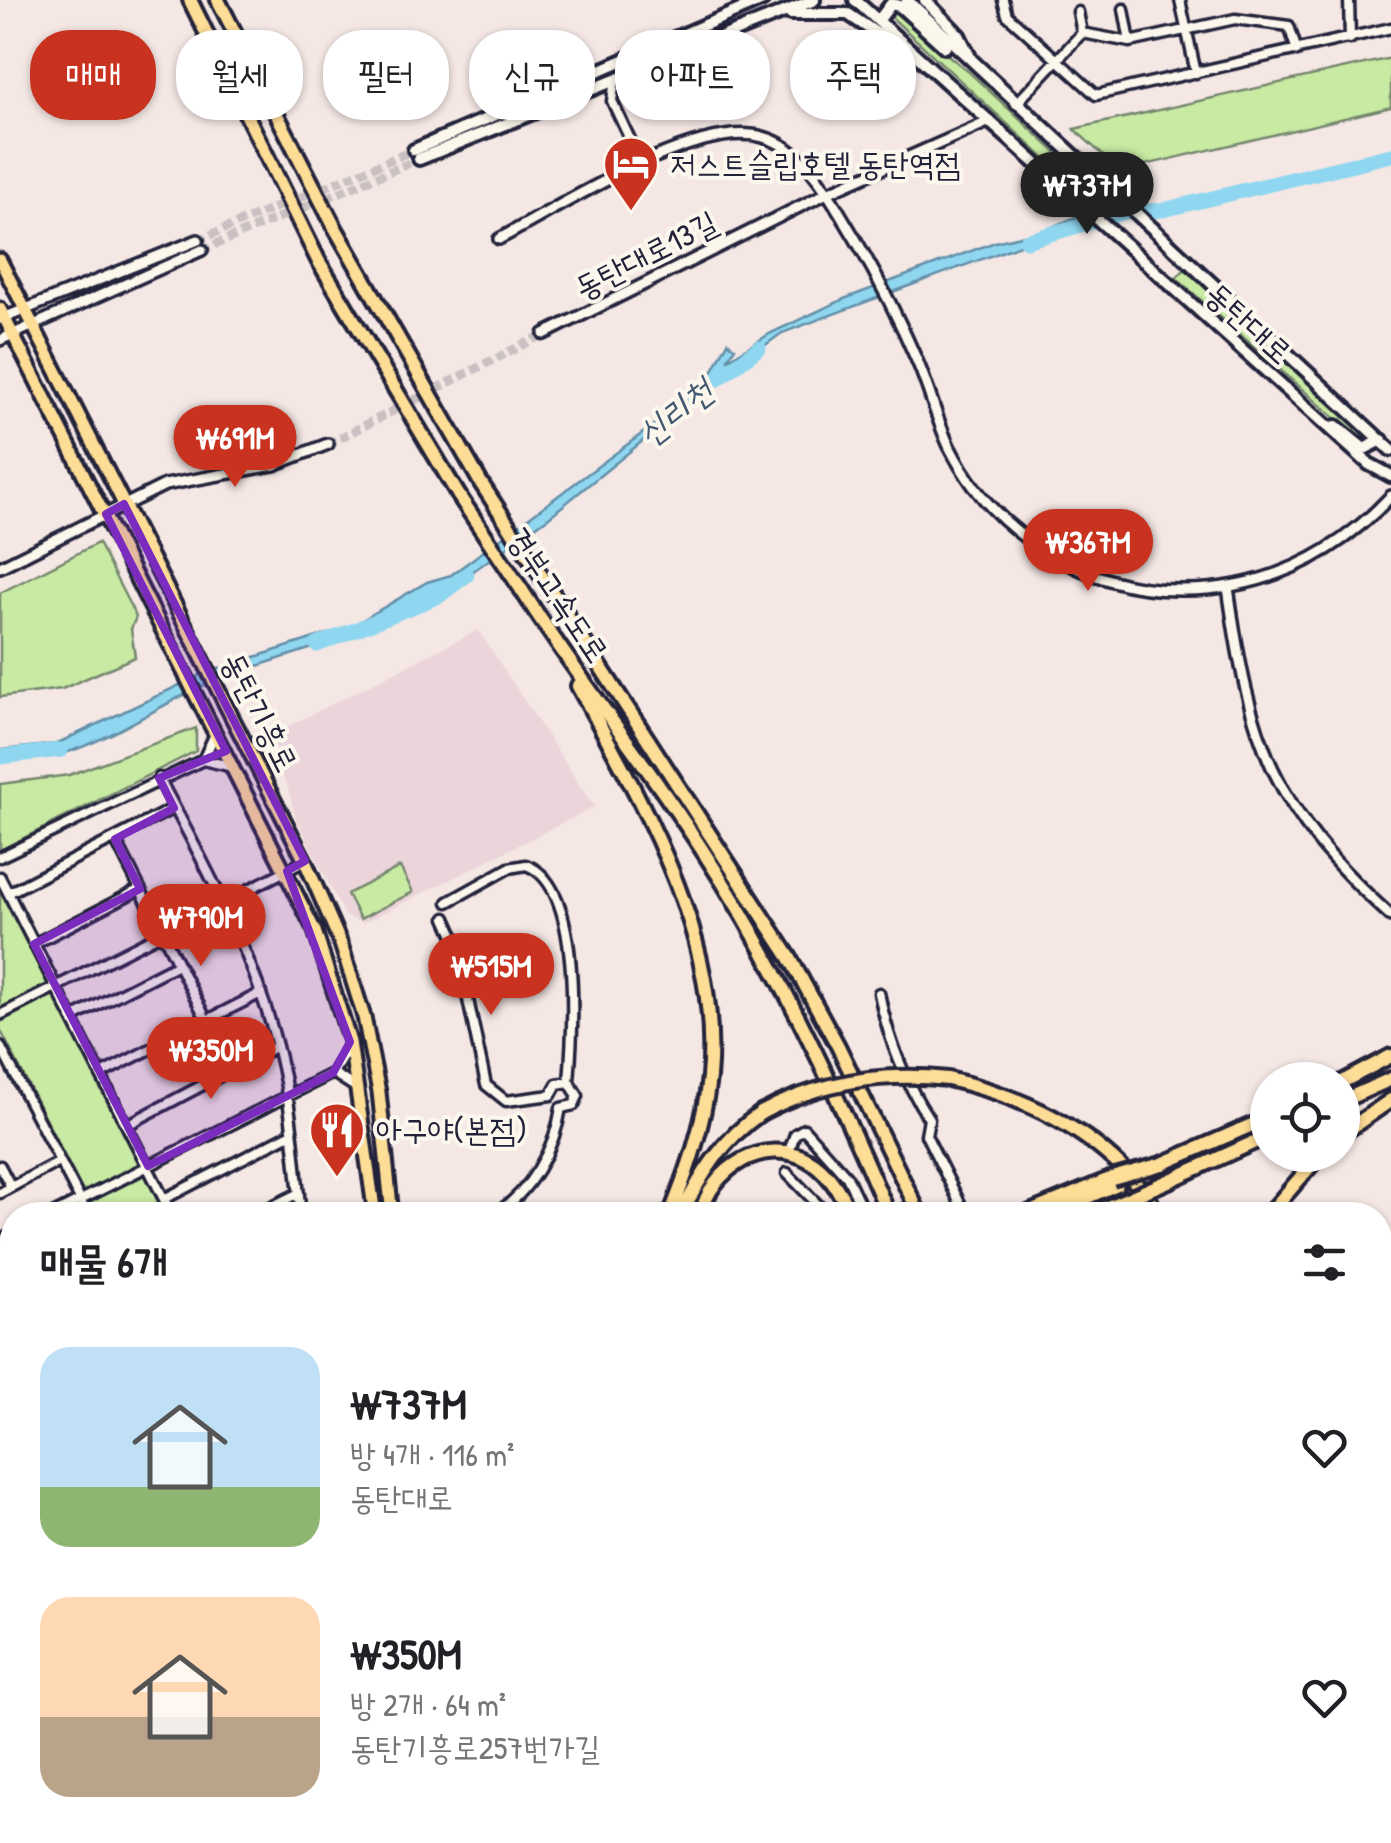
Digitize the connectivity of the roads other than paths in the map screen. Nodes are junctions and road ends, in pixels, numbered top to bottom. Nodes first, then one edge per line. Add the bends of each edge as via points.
1 (190, 0) edge
2 (218, 0) edge
3 (814, 0) edge
4 (856, 0) edge
5 (907, 0) edge
6 (924, 0) edge
7 (1003, 0) edge
8 (1180, 0) edge
9 (1349, 0) edge
10 (756, 2) edge
11 (1124, 10) dead end
12 (1078, 12) dead end
13 (769, 17) junction
14 (878, 21) junction
15 (1391, 28) edge
16 (694, 30) edge
17 (737, 30) edge
18 (1186, 30) junction
19 (1082, 33) junction
20 (1350, 39) junction
21 (1130, 42) junction
22 (1297, 51) junction
23 (1057, 60) junction
24 (615, 65) edge
25 (975, 67) junction
26 (1196, 73) junction
27 (615, 80) edge
28 (949, 84) junction
29 (1016, 104) junction
30 (621, 120) edge
31 (990, 121) junction
32 (642, 165) junction
33 (828, 193) junction
34 (499, 239) dead end
35 (0, 260) edge
36 (24, 310) junction
37 (2, 316) edge
38 (32, 325) junction
39 (13, 334) junction
40 (544, 334) tunnel mouth
41 (0, 340) edge
42 (1325, 424) junction
43 (328, 444) tunnel mouth
44 (1387, 445) edge
45 (1391, 476) edge
46 (1391, 496) edge
47 (124, 504) junction
48 (106, 514) junction
49 (0, 568) edge
50 (1228, 588) junction
51 (554, 642) junction
52 (213, 724) junction
53 (203, 760) junction
54 (236, 770) junction
55 (159, 778) junction
56 (174, 808) junction
57 (114, 838) junction
58 (0, 858) edge
59 (306, 862) junction
60 (287, 871) junction
61 (0, 877) edge
62 (140, 888) junction
63 (8, 893) junction
64 (224, 902) junction
65 (448, 902) dead end
66 (1391, 916) edge
67 (446, 918) dead end
68 (162, 934) junction
69 (34, 944) junction
70 (178, 964) junction
71 (56, 987) junction
72 (262, 992) junction
73 (879, 993) dead end
74 (0, 1016) edge
75 (72, 1018) junction
76 (206, 1020) junction
77 (350, 1042) junction
78 (0, 1046) edge
79 (277, 1046) junction
80 (1391, 1056) edge
81 (3, 1058) edge
82 (1360, 1072) edge
83 (333, 1073) junction
84 (101, 1074) junction
85 (1391, 1079) edge
86 (569, 1082) junction
87 (360, 1090) junction
88 (1360, 1093) edge
89 (551, 1095) junction
90 (288, 1096) junction
91 (1391, 1100) edge
92 (561, 1108) junction
93 (1360, 1122) edge
94 (127, 1124) junction
95 (1250, 1126) edge
96 (292, 1133) junction
97 (1250, 1144) edge
98 (789, 1151) dead end
99 (60, 1161) junction
100 (0, 1166) edge
101 (148, 1166) junction
102 (787, 1172) dead end
103 (1305, 1172) edge
104 (1114, 1181) junction
105 (11, 1188) junction
106 (0, 1193) edge
107 (298, 1193) junction
108 (164, 1199) junction
109 (81, 1200) junction
110 (77, 1202) edge
111 (166, 1202) edge
112 (280, 1202) edge
113 (299, 1202) edge
114 (373, 1202) edge
115 (391, 1202) edge
116 (507, 1202) edge
117 (675, 1202) edge
118 (688, 1202) edge
119 (705, 1202) edge
120 (816, 1202) edge
121 (843, 1202) edge
122 (859, 1202) edge
123 (883, 1202) edge
124 (914, 1202) edge
125 (960, 1202) edge
126 (1058, 1202) edge
127 (1073, 1202) edge
128 (1120, 1202) edge
129 (1149, 1202) edge
130 (1279, 1202) edge

1 - 51 highway, 경부고속도로, bridge via 318,260
2 - 124 highway, 경부고속도로 via 334,226 481,483 771,927
3 - 13 main road
4 - 14 main road, 동탄대로
5 - 25 main road, 동탄대로
6 - 25 main road via 959,35
7 - 23 street via 1007,15
8 - 18 street
9 - 20 street
10 - 16 main road
11 - 21 street
12 - 19 street
13 - 17 main road
13 - 28 main road via 848,14
14 - 25 main road via 891,4 900,6
14 - 28 main road, 동탄대로
15 - 20 street
18 - 21 street
18 - 22 street via 1235,19 1283,23
18 - 26 street
19 - 21 street
19 - 23 street
20 - 22 street
22 - 26 street
23 - 26 street via 1096,96
23 - 29 street
24 - 27 main road via 416,155
25 - 29 main road, 동탄대로
28 - 31 main road, 동탄대로
29 - 44 main road, 동탄대로
30 - 32 street
31 - 33 street, 동탄대로13길
31 - 42 main road, 동탄대로
32 - 33 street via 717,134 750,134 794,152
32 - 34 street
33 - 40 street, 동탄대로13길
33 - 50 street via 907,339 959,464 982,496 1031,542 1068,565 1121,584 1171,591
35 - 36 main road, 동탄기흥로
36 - 37 street
36 - 38 main road, 동탄기흥로
36 - 38 street via 200,245
37 - 39 main road, 동탄기흥로
38 - 39 street
38 - 47 main road, 동탄기흥로
39 - 41 street
39 - 48 main road, 동탄기흥로
42 - 44 main road via 1364,449
42 - 45 main road, 동탄대로
43 - 47 street via 274,465 178,480
46 - 50 street via 1326,552
47 - 48 street
47 - 59 main road, 동탄기흥로
48 - 49 street
48 - 52 main road, 동탄기흥로
50 - 66 street via 1241,681 1270,768 1327,856
51 - 117 highway via 648,820 703,969 709,1078 699,1136
51 - 123 highway, 경부고속도로 via 664,793 755,936 816,1051
52 - 53 street
52 - 54 main road, 동탄기흥로
53 - 54 street
53 - 55 street
54 - 60 main road, 동탄기흥로
55 - 56 street
55 - 58 street
56 - 57 street
56 - 64 street
57 - 62 street
57 - 63 street
59 - 60 street
59 - 115 main road, 동탄기흥로 via 364,1016
60 - 64 street
60 - 77 main road, 동탄기흥로 via 326,959
61 - 63 street
62 - 68 street
62 - 69 street
63 - 69 street
64 - 68 street
64 - 72 street
65 - 86 street via 509,868 526,865 548,879 564,930 575,1006
67 - 89 street via 486,1085 506,1101
68 - 70 street
68 - 71 street
69 - 71 street
70 - 75 street
70 - 76 street
71 - 74 street
71 - 75 street
72 - 76 street
72 - 79 street
73 - 125 street via 885,1026 928,1118 926,1135
75 - 84 street
76 - 84 street
77 - 83 street
77 - 87 main road, 동탄기흥로
78 - 81 street
79 - 90 street
79 - 94 street
80 - 82 highway
81 - 99 street
83 - 87 street
83 - 90 street
84 - 94 street
85 - 88 highway
86 - 89 street via 557,1084
86 - 92 street via 578,1096
87 - 114 main road, 동탄기흥로
89 - 92 street
90 - 96 street
90 - 101 street
91 - 93 highway
92 - 116 street via 557,1135 536,1173
94 - 101 street
95 - 104 highway, bridge
96 - 107 street
96 - 108 street
97 - 128 highway, bridge
98 - 122 street via 794,1134 804,1129 847,1177
99 - 105 street
99 - 109 street
100 - 105 street
101 - 108 street
101 - 109 street
102 - 120 street
103 - 130 highway
104 - 126 highway
104 - 127 highway
105 - 106 street
107 - 112 street
107 - 113 street
108 - 111 street
109 - 110 street
118 - 129 highway, bridge via 728,1139 761,1113 798,1094 908,1075 1027,1102 1117,1161
119 - 121 highway via 735,1163 777,1152 807,1159

